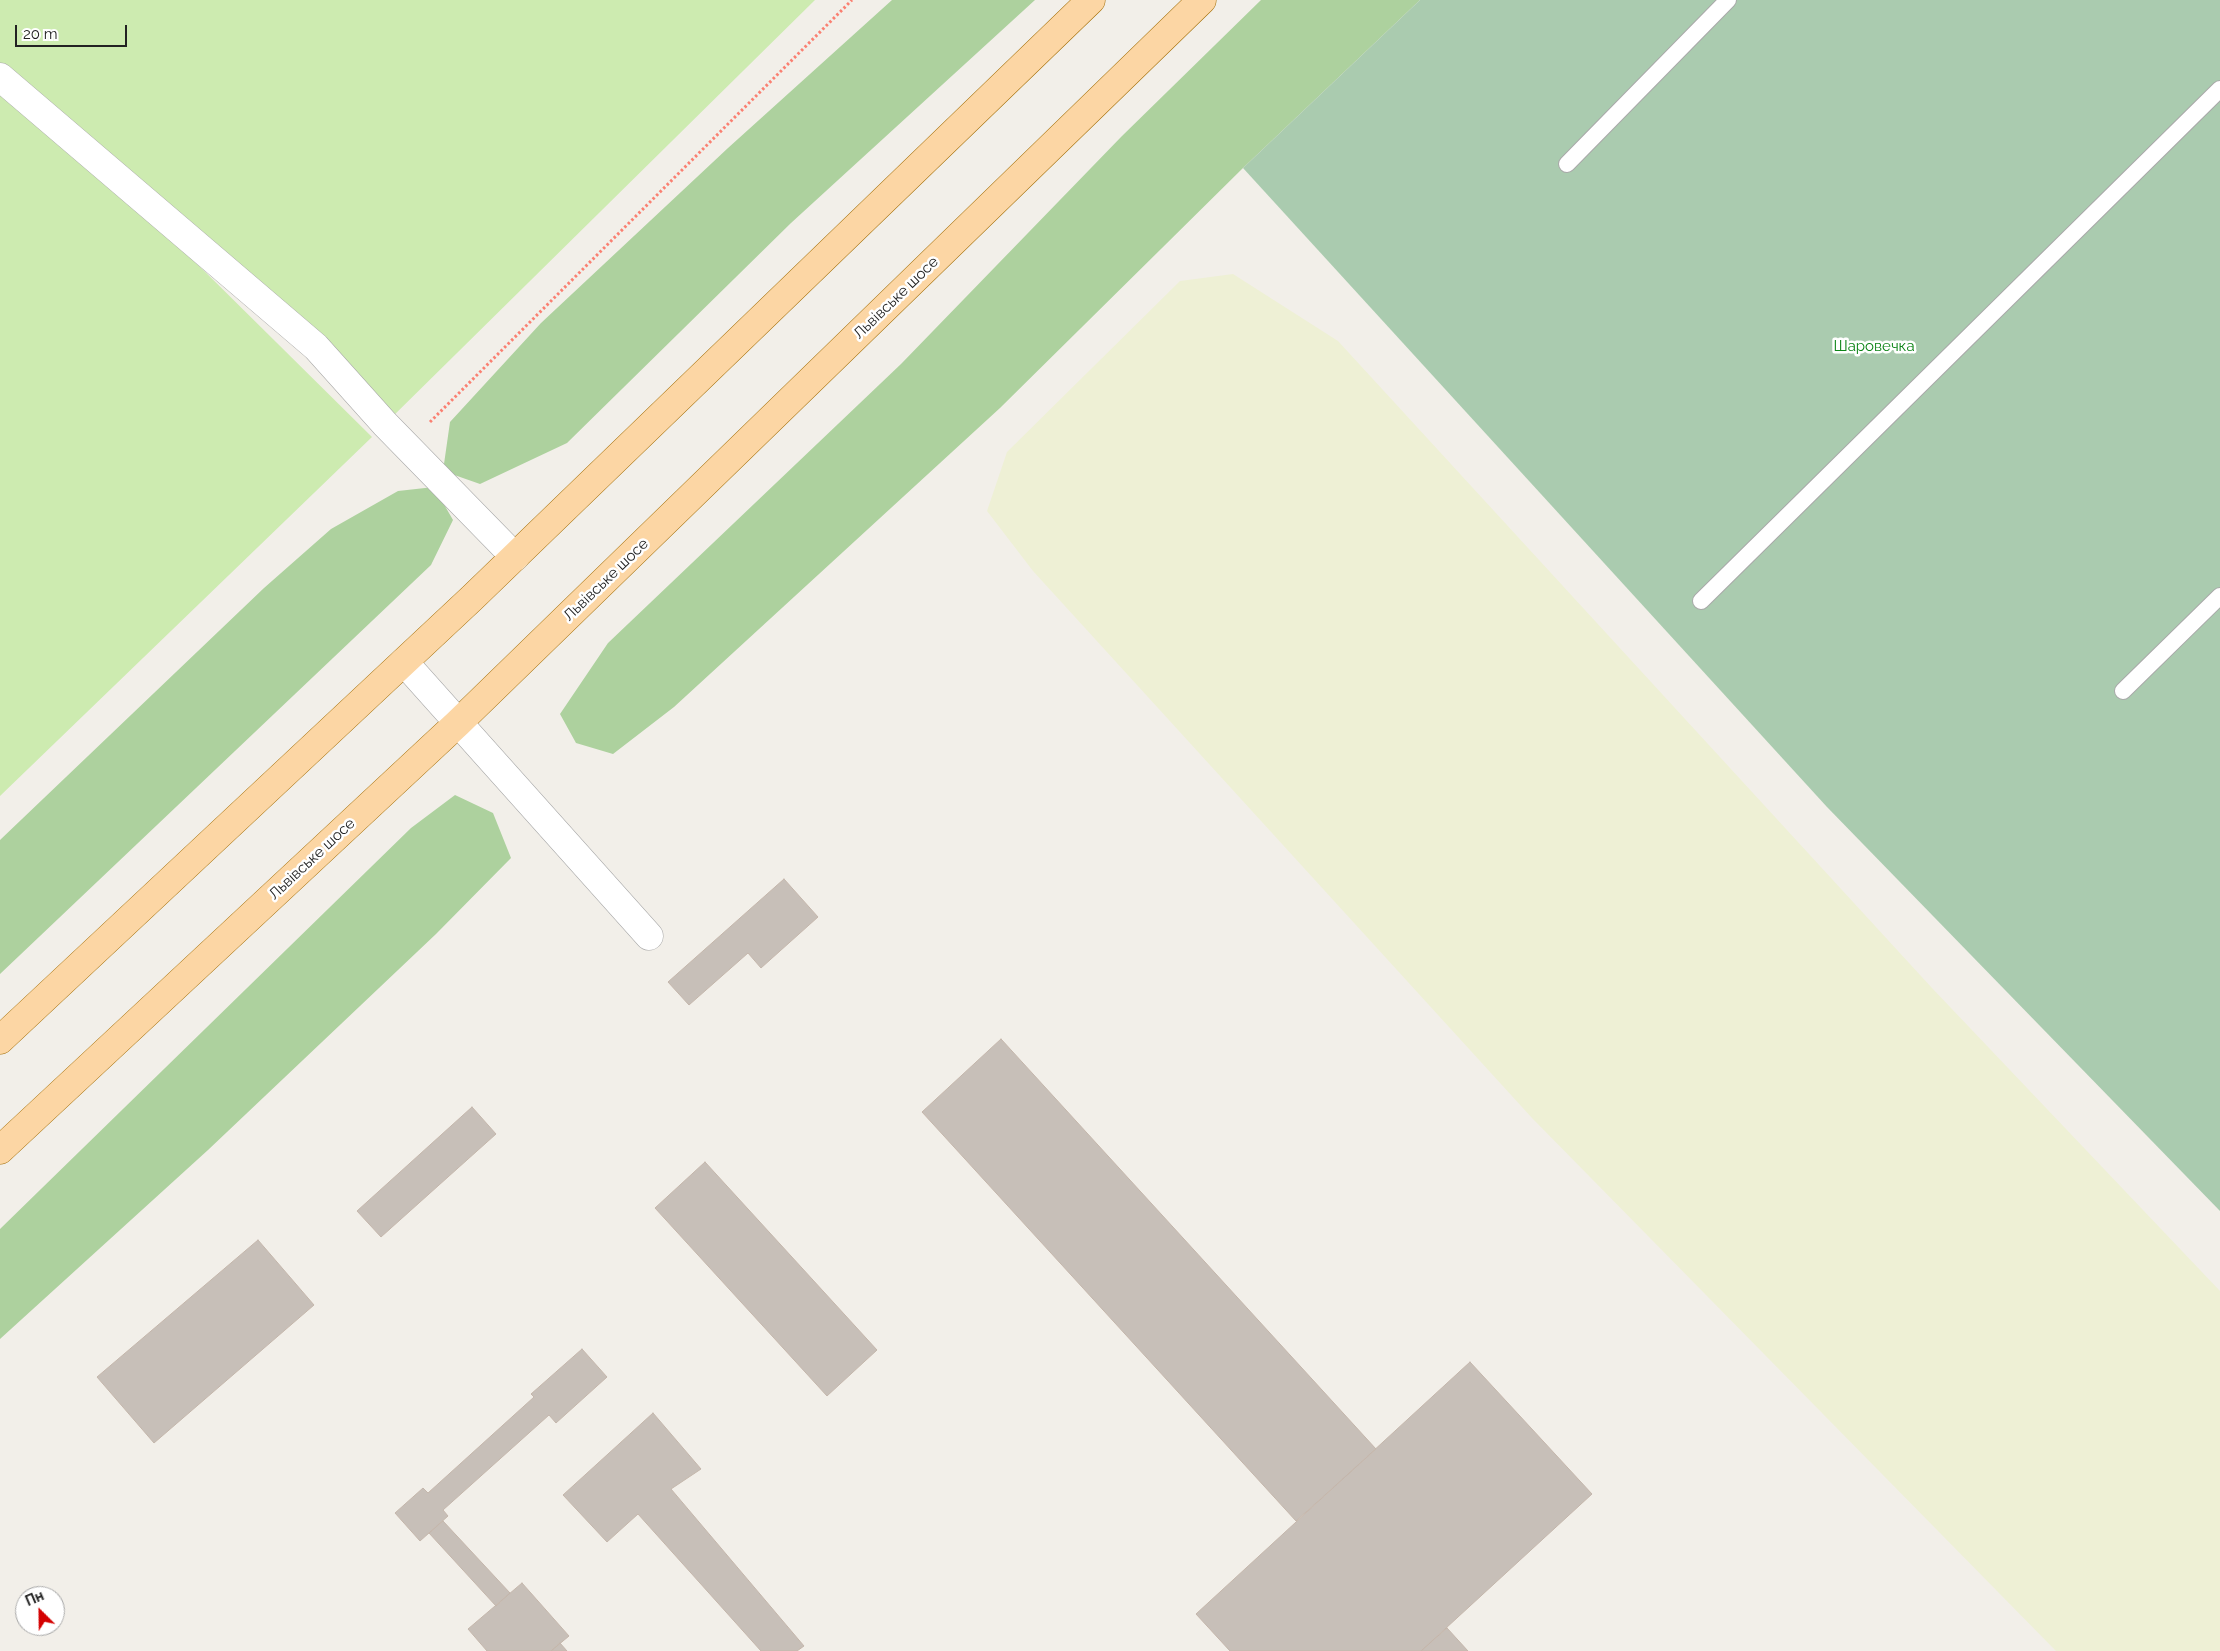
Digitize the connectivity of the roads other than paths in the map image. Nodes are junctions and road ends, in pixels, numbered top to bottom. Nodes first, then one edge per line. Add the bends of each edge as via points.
1 (1091, 0) edge
2 (1202, 0) edge
3 (1728, 0) edge
4 (0, 77) edge
5 (2220, 88) edge
6 (1567, 164) dead end
7 (515, 557) junction
8 (2220, 596) edge
9 (1702, 601) dead end
10 (404, 662) junction
11 (2123, 691) dead end
12 (458, 723) junction
13 (649, 936) dead end
14 (0, 1040) edge
15 (0, 1150) edge

1 - 7 main road
2 - 12 main road, Львівське шосе
3 - 6 lane
4 - 7 street via 316,347
5 - 9 lane
7 - 10 main road
8 - 11 lane
10 - 12 street
10 - 14 main road
12 - 13 street
12 - 15 main road, Львівське шосе

